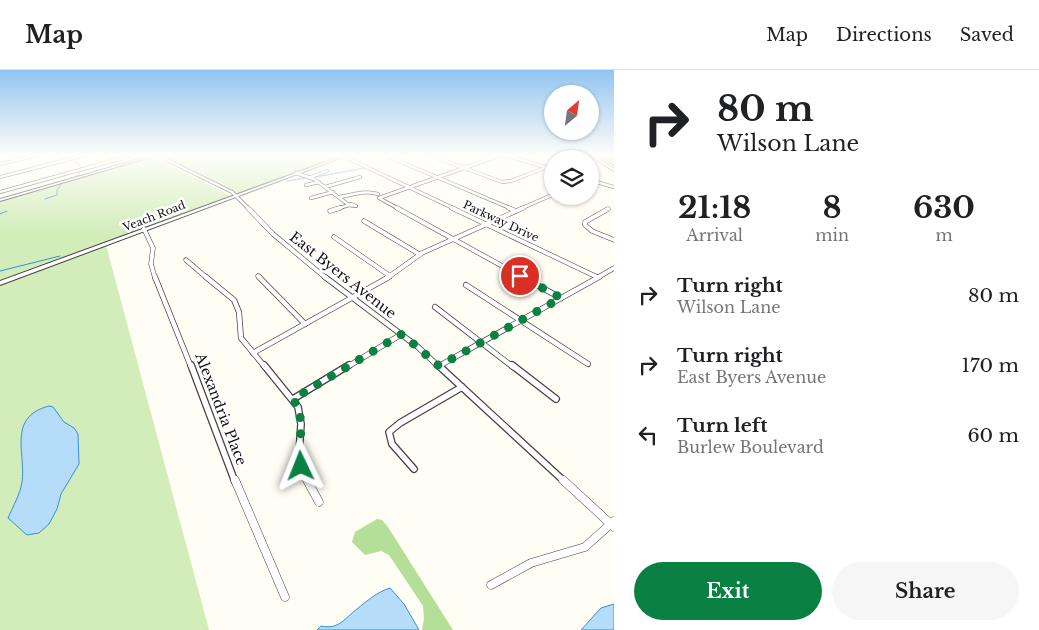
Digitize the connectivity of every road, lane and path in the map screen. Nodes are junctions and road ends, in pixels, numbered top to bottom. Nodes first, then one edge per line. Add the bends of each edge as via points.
1 (34, 182) edge
2 (62, 182) edge
3 (209, 182) edge
4 (269, 182) edge
5 (319, 182) joint
6 (342, 182) edge
7 (399, 182) edge
8 (424, 182) edge
9 (448, 182) edge
10 (599, 183) edge
11 (0, 185) edge
12 (306, 185) dead end
13 (325, 187) junction
14 (409, 187) junction
15 (614, 187) edge
16 (2, 191) edge
17 (333, 192) junction
18 (234, 195) junction
19 (379, 196) junction
20 (338, 197) junction
21 (310, 198) dead end
22 (544, 199) edge
23 (0, 200) edge
24 (608, 209) dead end
25 (516, 211) junction
26 (330, 212) dead end
27 (364, 221) dead end
28 (487, 224) junction
29 (144, 229) junction
30 (334, 237) dead end
31 (453, 239) junction
32 (614, 240) edge
33 (419, 254) junction
34 (186, 260) dead end
35 (614, 268) edge
36 (258, 276) dead end
37 (390, 276) junction
38 (597, 277) junction
39 (0, 283) edge
40 (466, 285) dead end
41 (351, 298) junction
42 (561, 298) junction
43 (435, 307) dead end
44 (522, 319) junction
45 (305, 324) junction
46 (402, 334) junction
47 (482, 342) junction
48 (253, 353) junction
49 (588, 364) dead end
50 (439, 366) junction
51 (462, 387) junction
52 (293, 399) junction
53 (556, 400) dead end
54 (414, 469) dead end
55 (319, 502) dead end
56 (613, 524) edge
57 (491, 585) dead end
58 (285, 597) dead end

1 - 16 street
2 - 23 street
3 - 18 street, East Byers Avenue
4 - 18 street, Veach Road
5 - 12 street
5 - 13 street
6 - 13 street
7 - 14 street, Parkway Drive
8 - 14 street
9 - 25 street
10 - 15 street
11 - 16 street
13 - 17 street
14 - 19 street
14 - 28 street, Parkway Drive
17 - 20 street
17 - 21 street
18 - 29 street, Veach Road
18 - 41 street, East Byers Avenue via 268,230
19 - 20 street via 370,190
19 - 31 street via 384,202
20 - 26 street via 349,205
22 - 25 street
24 - 32 street via 585,225
25 - 28 street
27 - 33 street
28 - 31 street
28 - 38 street, Parkway Drive
29 - 39 street, Veach Road
29 - 58 street, Alexandria Place via 153,248 151,264 158,286 244,505
30 - 37 street
31 - 33 street
31 - 42 street
33 - 37 street
34 - 48 street via 234,300 239,312 240,334
35 - 38 street
36 - 45 street
37 - 41 street
38 - 42 street
40 - 44 street
41 - 45 street
41 - 46 street, East Byers Avenue
42 - 44 street
43 - 47 street
44 - 47 street
44 - 49 street
45 - 48 street
46 - 50 street, East Byers Avenue
46 - 52 street
47 - 50 street
47 - 53 street
48 - 52 street
50 - 51 street, East Byers Avenue
51 - 54 street via 389,432 392,444
51 - 56 street, East Byers Avenue
52 - 55 street via 302,420 301,466
56 - 57 street via 585,546 531,562

